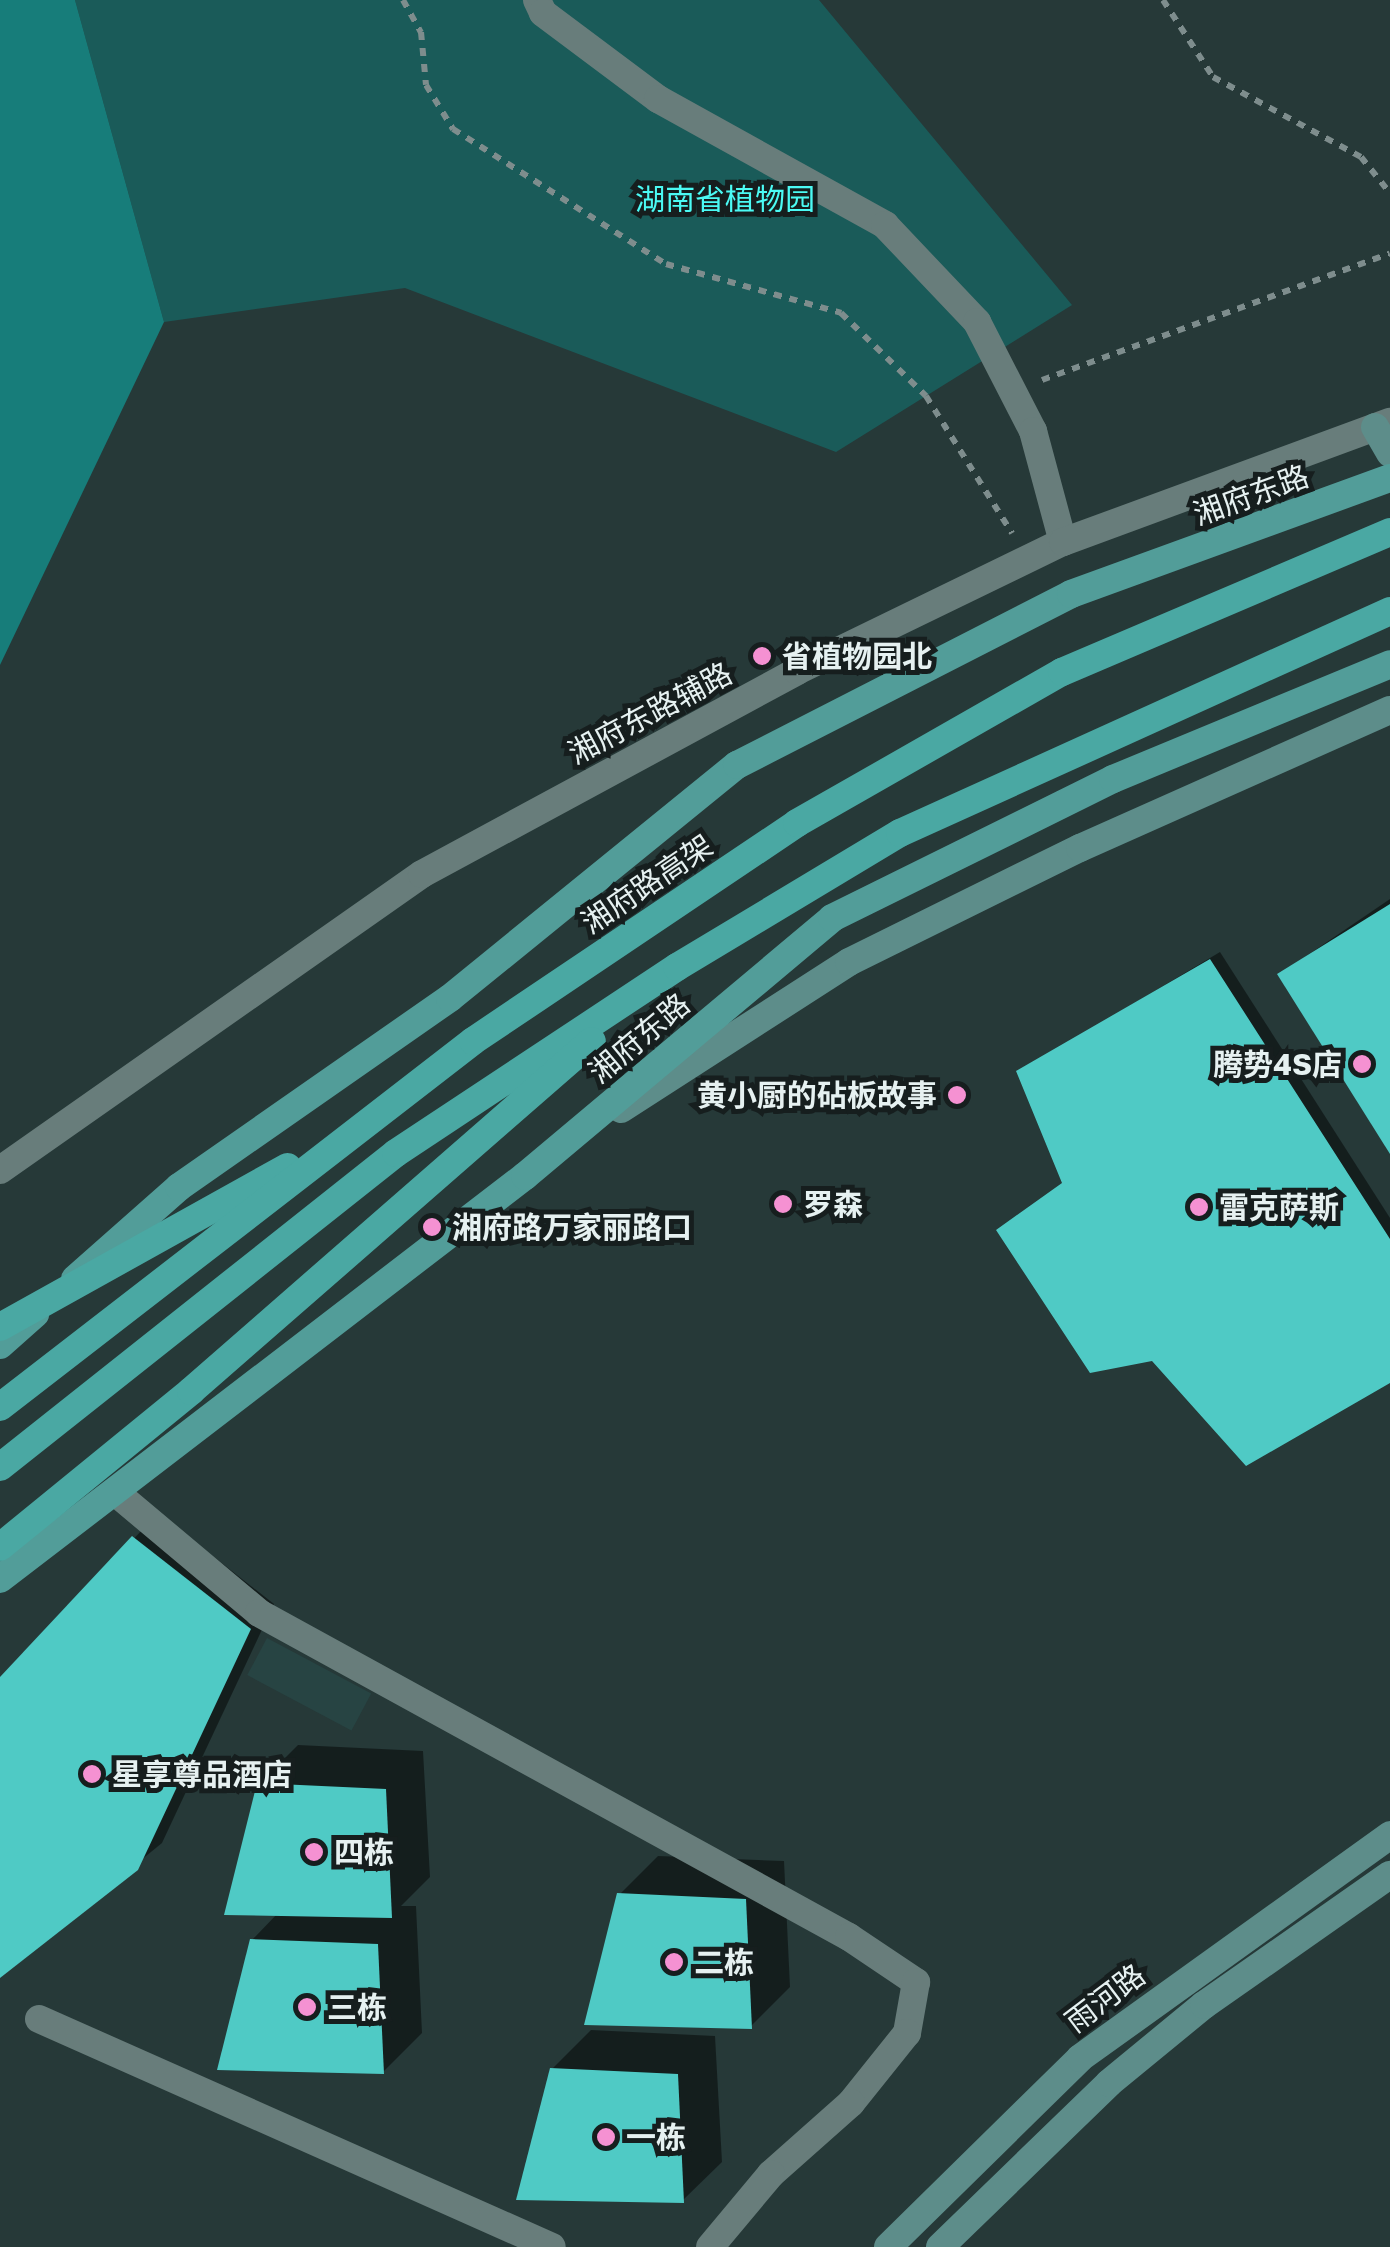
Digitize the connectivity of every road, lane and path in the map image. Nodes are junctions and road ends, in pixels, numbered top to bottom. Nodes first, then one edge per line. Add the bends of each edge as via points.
1 (402, 0) edge
2 (537, 0) edge
3 (1164, 0) edge
4 (1390, 193) edge
5 (1390, 253) edge
6 (1013, 392) junction
7 (1383, 425) edge
8 (1390, 452) edge
9 (1390, 478) edge
10 (1390, 532) edge
11 (1064, 542) junction
12 (1028, 559) junction
13 (1390, 611) edge
14 (1390, 664) edge
15 (1390, 710) edge
16 (677, 967) junction
17 (364, 1126) junction
18 (0, 1170) edge
19 (525, 1176) junction
20 (0, 1327) edge
21 (0, 1345) edge
22 (4, 1404) edge
23 (0, 1468) edge
24 (116, 1492) junction
25 (0, 1547) edge
26 (4, 1580) edge
27 (1390, 1835) edge
28 (1390, 1875) edge
29 (39, 2018) dead end
30 (552, 2247) edge
31 (710, 2247) edge
32 (888, 2247) edge
33 (940, 2247) edge

1 - 12 path via 421,32 426,86 453,129 666,264 841,313 926,396
2 - 6 street via 543,14 658,98 885,225 976,322
3 - 4 path via 1213,78 1360,158
5 - 6 path
6 - 11 street via 1033,430
7 - 8 main road
7 - 11 street, 湘府东路辅路
9 - 21 main road, 湘府东路 via 1071,594 737,765 450,998 179,1187
10 - 17 highway, 湘府路高架 via 1276,575 1062,672 796,823 473,1040
11 - 12 street, 湘府东路辅路
12 - 18 street, 湘府东路辅路 via 796,671 422,874
13 - 16 highway via 900,833
14 - 19 main road, 湘府东路 via 1113,779 832,918
15 - 19 main road via 1080,848 850,962 689,1061
16 - 23 highway via 396,1154
16 - 25 highway via 191,1391
17 - 20 highway
17 - 22 highway, 湘府路高架
19 - 24 main road, 湘府东路
24 - 26 main road, 湘府东路
24 - 31 street via 259,1613 849,1937 916,1982 907,2033 851,2103 771,2174
27 - 32 main road, 雨河路 via 1080,2058
28 - 33 main road via 1204,2005 1108,2083
29 - 30 street

